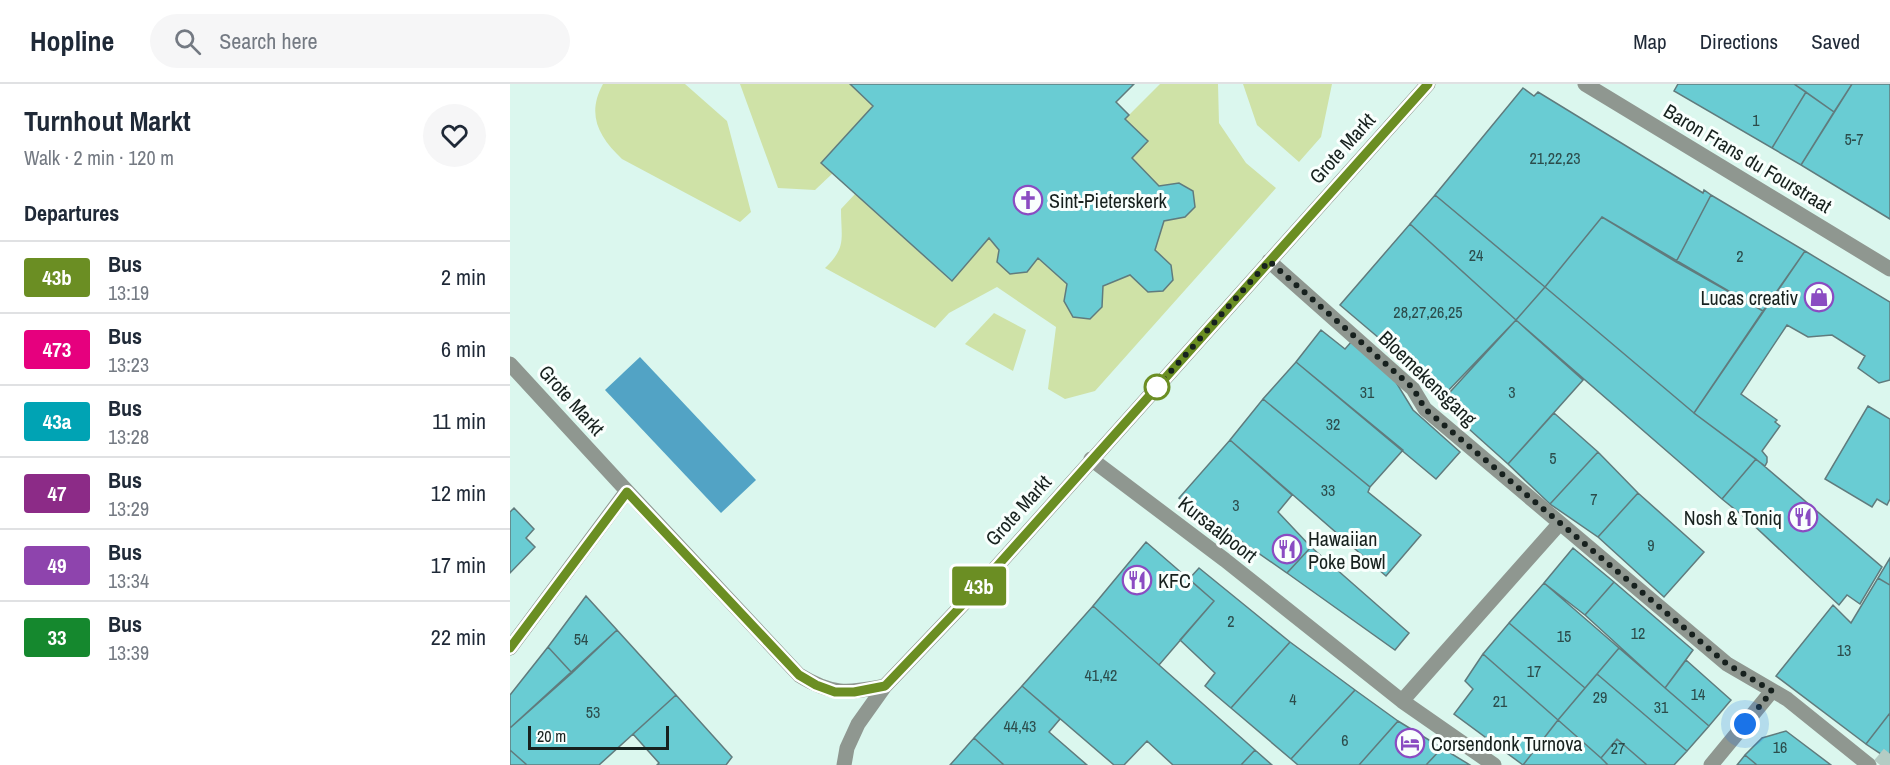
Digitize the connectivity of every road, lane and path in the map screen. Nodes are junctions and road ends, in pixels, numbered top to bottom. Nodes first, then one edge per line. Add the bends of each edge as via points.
1 (1428, 84) edge
2 (1585, 84) edge
3 (1269, 261) junction
4 (1890, 269) edge
5 (510, 364) edge
6 (1092, 459) junction
7 (627, 492) junction
8 (1560, 523) junction
9 (510, 648) edge
10 (885, 686) junction
11 (1772, 691) junction
12 (1402, 701) junction
13 (844, 765) edge
14 (1494, 765) edge
15 (1711, 765) edge
16 (1869, 765) edge

1 - 3 street, Grote Markt
2 - 4 street, Baron Frans du Fourstraat
3 - 6 street, Grote Markt
3 - 8 street, Bloemekensgang via 1413,388 1425,409
5 - 7 street, Grote Markt
6 - 10 street, Grote Markt
6 - 12 street, Kursaalpoort
7 - 9 street
7 - 10 street, Grote Markt via 799,675 835,692
8 - 11 street, Bloemekensgang via 1727,664
8 - 12 street
10 - 13 street via 858,724
11 - 15 street
11 - 16 street, Bloemekensgang
12 - 14 street, Kursaalpoort

